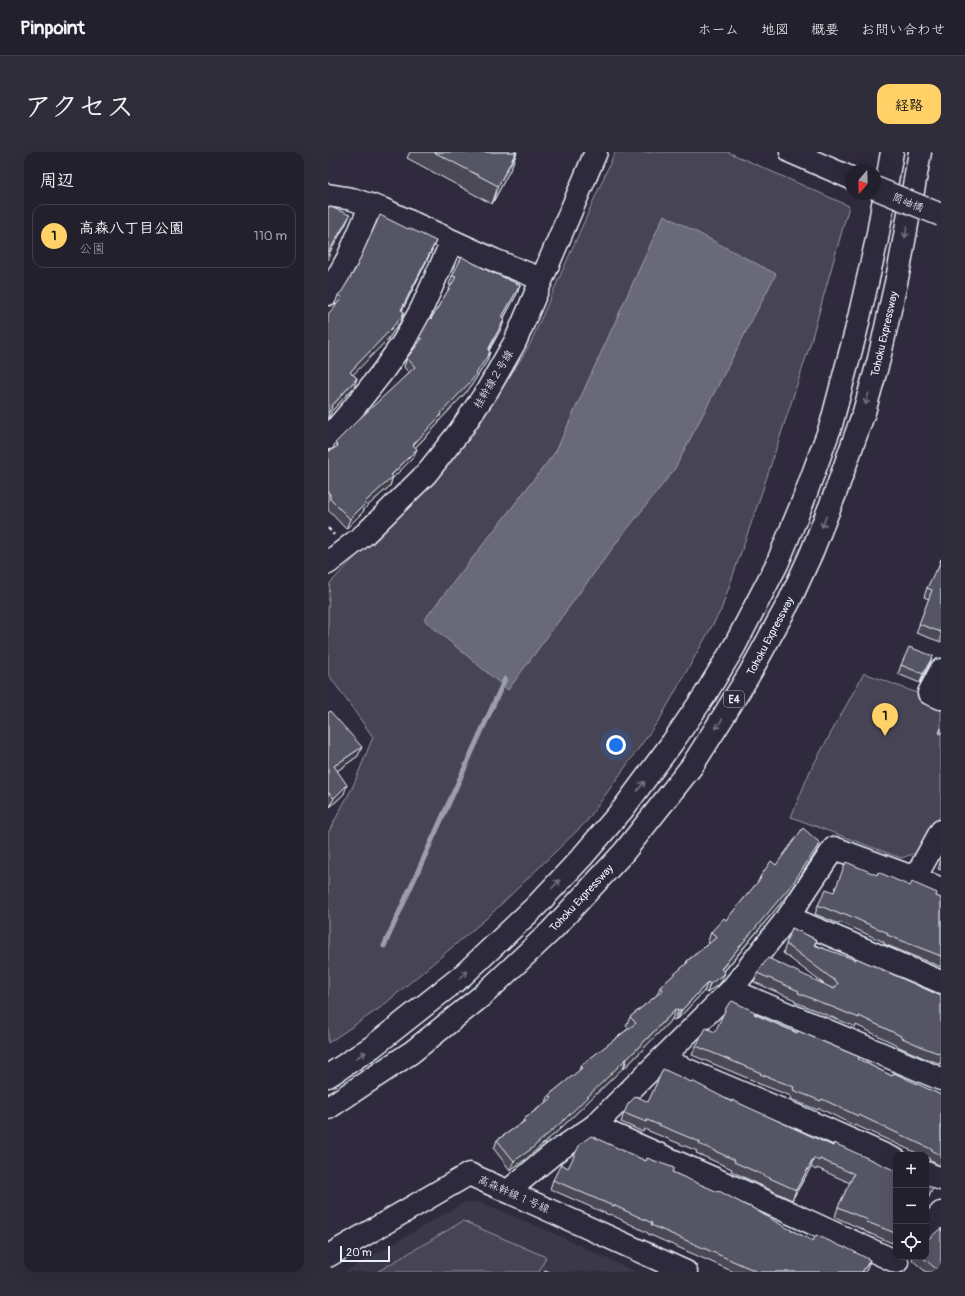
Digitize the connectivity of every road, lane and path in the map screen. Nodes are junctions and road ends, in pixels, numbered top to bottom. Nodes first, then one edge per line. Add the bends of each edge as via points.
1 (596, 152) edge
2 (791, 152) edge
3 (892, 152) edge
4 (920, 152) edge
5 (845, 176) edge
6 (881, 191) edge
7 (328, 195) edge
8 (371, 205) junction
9 (941, 216) edge
10 (452, 241) junction
11 (541, 279) junction
12 (328, 294) edge
13 (328, 438) edge
14 (328, 563) edge
15 (941, 670) edge
16 (941, 698) edge
17 (941, 831) edge
18 (915, 878) junction
19 (941, 889) edge
20 (788, 917) junction
21 (941, 982) edge
22 (731, 990) junction
23 (662, 1059) junction
24 (328, 1076) edge
25 (941, 1079) edge
26 (328, 1108) edge
27 (594, 1126) junction
28 (893, 1159) edge
29 (929, 1174) edge
30 (941, 1179) edge
31 (508, 1191) junction
32 (941, 1213) edge
33 (929, 1227) edge
34 (328, 1256) edge
35 (895, 1264) edge
36 (686, 1272) edge

1 - 11 main road, 桂幹線２号線
2 - 5 main road
24 -> 3 main road, E4 via 372,1047 462,976 536,906 623,809 705,695 734,647 777,564 831,425 877,239
4 -> 26 main road, Tohoku Expressway / E4 via 899,269 879,359 861,419 811,554 789,602 723,717 692,766 624,852 552,930 483,995 412,1052
6 - 9 main road, 筒岫橋, bridge
7 - 8 main road
8 - 10 main road
8 - 12 main road via 348,258
10 - 11 main road
10 - 13 main road via 404,341 366,393
11 - 14 main road, 桂幹線２号線 via 511,348 487,391 459,432 426,474 404,496 365,534
15 - 16 main road via 929,693
17 - 18 main road
18 - 19 main road
18 - 20 main road via 834,848
20 - 21 main road
20 - 22 main road
22 - 23 main road
22 - 25 main road
23 - 27 main road
23 - 28 main road
27 - 31 main road via 554,1152
27 - 35 main road via 749,1194
29 - 30 main road
31 - 34 main road, 高森幹線１号線 via 469,1174
31 - 36 main road, 高森幹線１号線
32 - 33 main road

